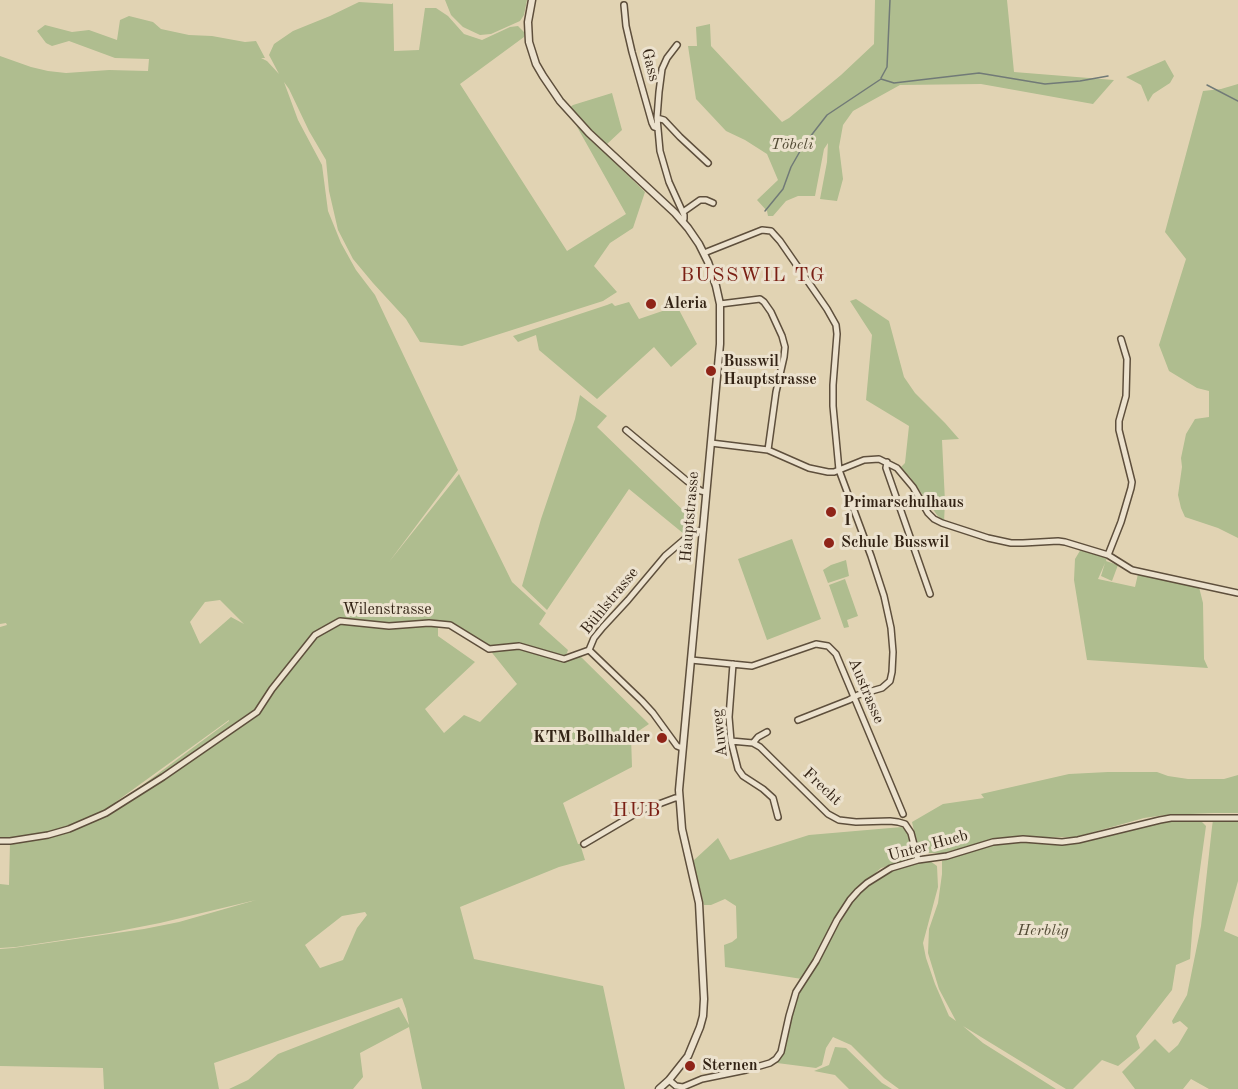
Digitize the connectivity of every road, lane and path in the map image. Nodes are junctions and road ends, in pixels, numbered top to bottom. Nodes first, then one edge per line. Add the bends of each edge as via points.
1 (532, 0) edge
2 (624, 5) dead end
3 (677, 45) dead end
4 (657, 118) junction
5 (657, 128) junction
6 (708, 164) dead end
7 (713, 203) dead end
8 (682, 212) junction
9 (682, 220) junction
10 (704, 253) junction
11 (720, 304) junction
12 (1121, 339) dead end
13 (626, 430) dead end
14 (711, 443) junction
15 (768, 450) junction
16 (887, 462) junction
17 (839, 470) junction
18 (706, 492) junction
19 (703, 530) junction
20 (1108, 555) junction
21 (1238, 593) edge
22 (930, 594) dead end
23 (589, 650) junction
24 (691, 660) junction
25 (733, 664) junction
26 (854, 697) junction
27 (798, 720) dead end
28 (767, 732) dead end
29 (731, 741) junction
30 (753, 743) junction
31 (682, 748) junction
32 (679, 798) junction
33 (903, 814) dead end
34 (778, 817) dead end
35 (1238, 818) edge
36 (0, 841) edge
37 (584, 844) dead end
38 (918, 860) junction
39 (669, 1080) junction
40 (659, 1089) edge

1 - 9 street, Hauptstrasse via 529,42 546,81 589,133
2 - 5 street, Gass via 632,52 652,123
3 - 4 street via 662,69
4 - 5 street
4 - 6 street via 664,120
5 - 8 street via 660,152
7 - 8 street via 700,201
8 - 9 street
9 - 10 street, Hauptstrasse
10 - 11 street, Hauptstrasse
10 - 17 street via 762,230 771,231 831,316 837,334 833,406
11 - 14 street, Hauptstrasse
11 - 15 street via 760,299 782,336 784,357
12 - 20 street via 1127,358 1126,396 1119,430 1131,488
13 - 18 street
14 - 15 street
14 - 18 street, Hauptstrasse
15 - 17 street via 809,468
16 - 17 street via 864,460
16 - 20 street via 905,476 928,513 942,523 1011,543 1065,542
16 - 22 street
17 - 26 street via 884,596 893,652 891,676 886,685
18 - 19 street, Hauptstrasse
19 - 23 street, Bühlstrasse via 693,532 665,556 594,638
19 - 24 street, Hauptstrasse
20 - 21 street via 1132,570
23 - 31 street, Bühlstrasse via 642,700
23 - 36 street, Wilenstrasse via 564,659 519,646 489,649 450,625 389,626 340,621 315,635 257,712 163,777 105,813 69,829 48,836
24 - 25 street, Austrasse
24 - 31 street, Hauptstrasse
25 - 26 street, Austrasse via 752,666 816,644 828,646 836,654
25 - 29 street, Auweg
26 - 27 street
26 - 33 street, Austrasse
28 - 30 street
29 - 30 street
29 - 34 street, Auweg via 738,769 773,798
30 - 38 street, Frecht via 834,818 904,824 911,833
31 - 32 street, Hauptstrasse
32 - 37 street via 640,811
32 - 39 street, Hauptstrasse via 699,903 704,999 694,1045
35 - 38 street, Unter Hueb via 1160,820 1078,840 993,842
38 - 39 street, Unter Hueb via 879,875 850,900 796,992 776,1059 680,1087
39 - 40 street, Hauptstrasse

